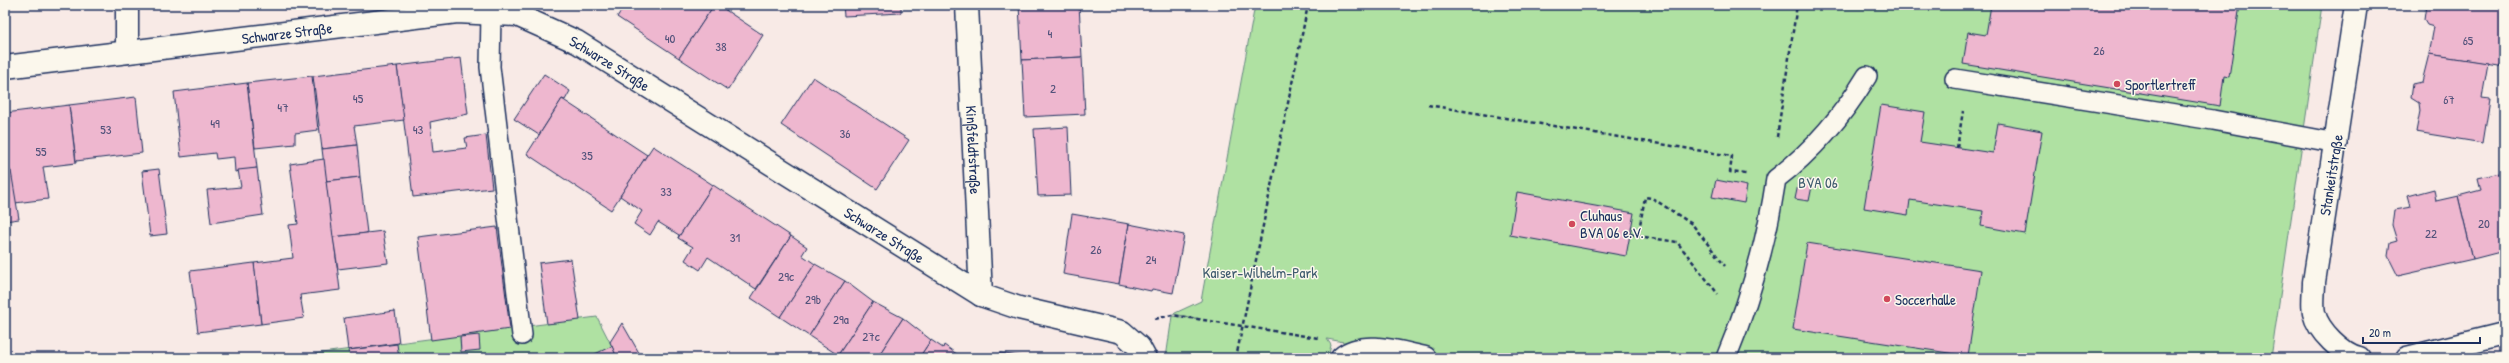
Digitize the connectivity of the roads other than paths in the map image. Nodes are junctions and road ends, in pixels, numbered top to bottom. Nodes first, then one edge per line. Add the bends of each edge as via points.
1 (126, 5) edge
2 (967, 5) edge
3 (2356, 5) edge
4 (491, 14) junction
5 (127, 52) junction
6 (5, 67) edge
7 (1866, 76) dead end
8 (1961, 80) road end
9 (2337, 143) junction
10 (980, 295) junction
11 (2504, 334) edge
12 (522, 335) dead end
13 (1344, 356) edge
14 (1145, 358) edge
15 (1425, 358) edge
16 (1726, 358) edge
17 (2359, 358) edge
18 (2407, 358) edge

1 - 5 street
2 - 10 street, Kinßfeldtstraße
3 - 9 street, Stankeitstraße
4 - 5 street, Schwarze Straße via 457,12
4 - 10 street, Schwarze Straße via 517,15 577,42
4 - 12 lane via 490,67
5 - 6 street, Schwarze Straße
7 - 16 lane via 1824,137 1782,175 1744,313
8 - 9 lane
9 - 17 street, Stankeitstraße via 2314,282 2314,314 2330,340 2350,356
10 - 14 street, Schwarze Straße via 1020,308 1122,332 1139,347
11 - 18 street
13 - 15 street via 1361,350 1378,349

